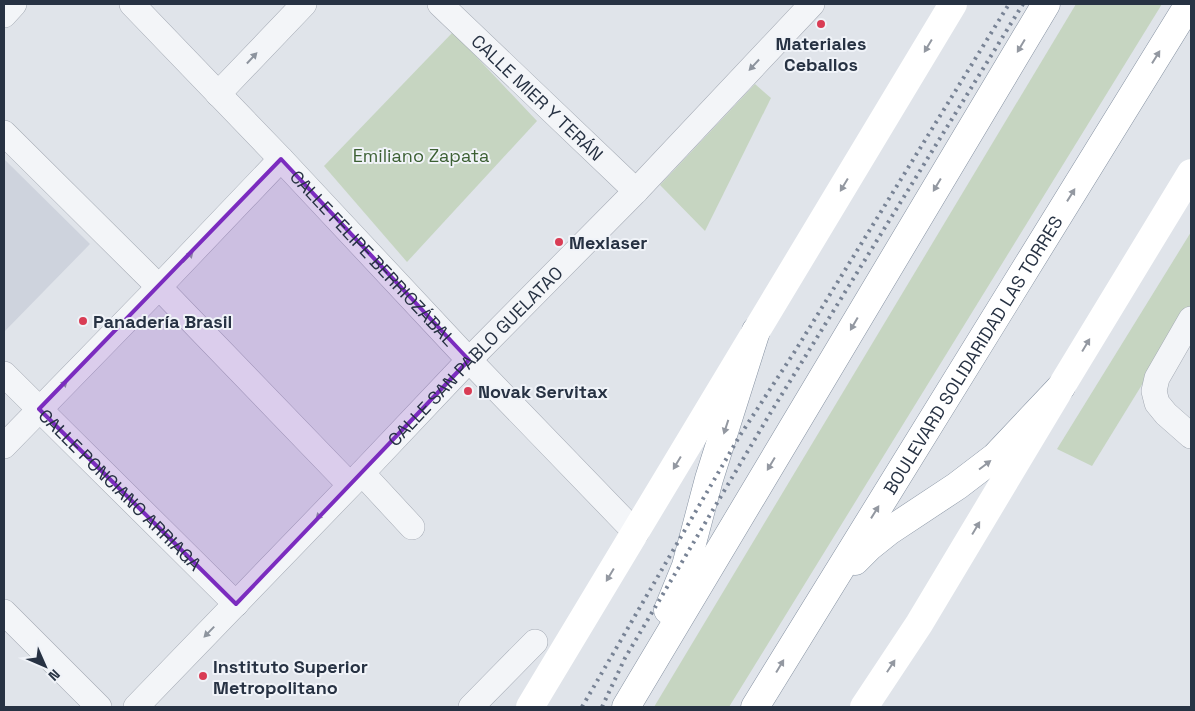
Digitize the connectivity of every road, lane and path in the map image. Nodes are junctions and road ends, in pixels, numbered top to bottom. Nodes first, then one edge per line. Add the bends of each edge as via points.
1 (14, 4) edge
2 (132, 4) edge
3 (304, 4) edge
4 (440, 4) edge
5 (812, 4) edge
6 (953, 4) edge
7 (1046, 4) edge
8 (1189, 4) edge
9 (4, 15) edge
10 (218, 94) junction
11 (4, 133) edge
12 (282, 159) junction
13 (1191, 173) edge
14 (636, 191) junction
15 (160, 287) junction
16 (1191, 319) edge
17 (756, 331) junction
18 (469, 360) junction
19 (4, 374) edge
20 (1061, 387) junction
21 (40, 409) junction
22 (1191, 436) edge
23 (4, 446) edge
24 (356, 479) junction
25 (412, 527) dead end
26 (636, 533) junction
27 (236, 604) junction
28 (815, 608) junction
29 (4, 612) edge
30 (535, 642) dead end
31 (631, 699) edge
32 (99, 707) edge
33 (136, 707) edge
34 (471, 707) edge
35 (530, 707) edge
36 (755, 707) edge
37 (864, 707) edge

1 - 9 street
2 - 10 street, CALLE FELIPE BERRIOZÁBAL
10 -> 3 street
4 - 14 street, CALLE MIER Y TERÁN
5 -> 14 street, CALLE SAN PABLO GUELATAO
6 -> 17 main road
7 -> 31 main road
28 -> 8 main road, BOULEVARD SOLIDARIDAD LAS TORRES
10 - 12 street, CALLE FELIPE BERRIOZÁBAL
11 - 15 street
15 -> 12 street
12 - 18 street, CALLE FELIPE BERRIOZÁBAL
20 -> 13 main road
14 - 18 street, CALLE SAN PABLO GUELATAO
21 -> 15 street
15 - 24 street
16 - 22 street via 1157,378 1154,391 1157,403 1166,414
17 -> 26 main road
17 -> 31 main road via 709,479 686,566
18 - 24 street, CALLE SAN PABLO GUELATAO
18 - 26 street, CALLE FELIPE BERRIOZÁBAL
19 - 21 street, CALLE PONCIANO ARRIAGA
28 -> 20 main road via 844,573 889,531 995,458
37 -> 20 main road via 919,624
21 - 23 street
21 - 27 street, CALLE PONCIANO ARRIAGA
24 - 25 street
24 -> 27 street, CALLE SAN PABLO GUELATAO
26 -> 35 main road
27 -> 33 street, CALLE SAN PABLO GUELATAO
36 -> 28 main road, BOULEVARD SOLIDARIDAD LAS TORRES
29 - 32 street
30 - 34 street

